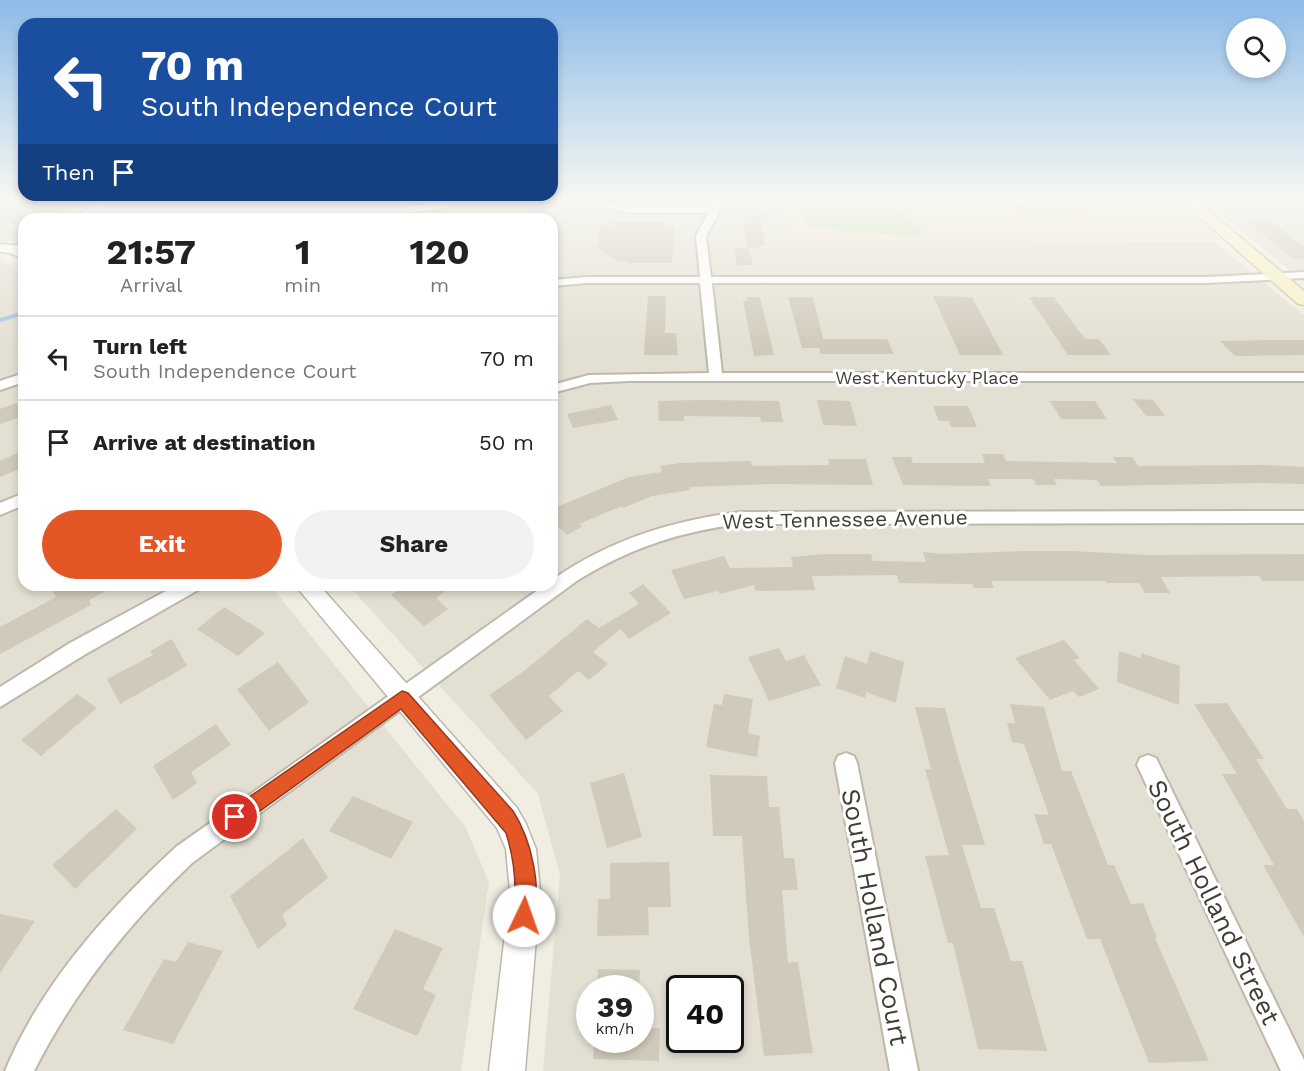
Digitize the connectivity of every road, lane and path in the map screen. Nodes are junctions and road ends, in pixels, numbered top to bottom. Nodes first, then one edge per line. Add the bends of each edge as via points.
1 (703, 249) edge
2 (1244, 249) edge
3 (1304, 275) edge
4 (1276, 276) junction
5 (706, 280) junction
6 (558, 282) edge
7 (1304, 300) edge
8 (716, 377) junction
9 (1304, 377) edge
10 (18, 379) edge
11 (0, 386) edge
12 (558, 387) edge
13 (18, 502) edge
14 (0, 509) edge
15 (1304, 517) edge
16 (558, 587) edge
17 (181, 591) edge
18 (311, 591) edge
19 (552, 591) edge
20 (0, 698) edge
21 (402, 698) junction
22 (846, 763) dead end
23 (1148, 765) dead end
24 (19, 1071) edge
25 (507, 1071) edge
26 (904, 1071) edge
27 (1295, 1071) edge

1 - 5 street
2 - 4 main road
3 - 4 street
4 - 5 street via 1207,280
4 - 7 main road
5 - 6 street
5 - 8 street
8 - 9 street, West Kentucky Place
8 - 12 street, West Kentucky Place via 607,378
10 - 11 street
13 - 14 street
15 - 16 street, West Tennessee Avenue via 765,517 688,525 645,537 591,563
17 - 20 street via 77,649
18 - 21 street
19 - 21 street, West Tennessee Avenue
21 - 24 street, West Tennessee Avenue via 184,855 137,899 79,969
21 - 25 street via 507,818 521,849 525,900
22 - 26 street, South Holland Court
23 - 27 street, South Holland Street

